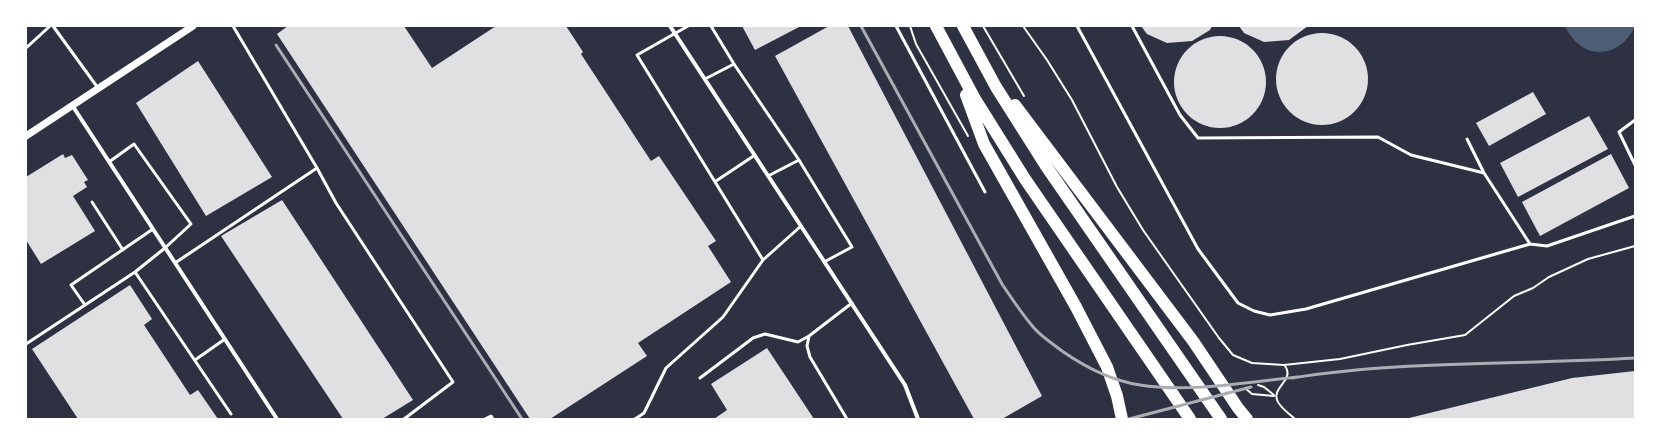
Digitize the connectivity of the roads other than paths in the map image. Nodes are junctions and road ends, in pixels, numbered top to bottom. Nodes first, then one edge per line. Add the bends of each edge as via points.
1 (50, 26) edge
2 (53, 26) edge
3 (193, 26) edge
4 (233, 26) edge
5 (670, 26) edge
6 (688, 26) edge
7 (711, 26) edge
8 (896, 26) edge
9 (936, 26) edge
10 (963, 26) edge
11 (1077, 26) edge
12 (1132, 26) edge
13 (674, 33) junction
14 (26, 48) edge
15 (975, 51) junction
16 (954, 62) junction
17 (734, 64) junction
18 (705, 79) junction
19 (98, 88) junction
20 (72, 105) junction
21 (1635, 120) edge
22 (26, 136) edge
23 (1467, 139) dead end
24 (754, 155) junction
25 (799, 160) junction
26 (109, 162) junction
27 (1635, 165) edge
28 (317, 168) junction
29 (1484, 173) junction
30 (768, 176) junction
31 (716, 181) junction
32 (985, 192) dead end
33 (92, 202) dead end
34 (1635, 216) edge
35 (801, 226) junction
36 (153, 229) junction
37 (1530, 244) junction
38 (166, 248) junction
39 (123, 250) junction
40 (763, 260) junction
41 (824, 262) junction
42 (175, 263) junction
43 (135, 272) junction
44 (85, 304) junction
45 (852, 304) junction
46 (809, 336) junction
47 (225, 339) junction
48 (26, 344) edge
49 (195, 360) junction
50 (700, 378) dead end
51 (231, 414) dead end
52 (277, 419) edge
53 (404, 419) edge
54 (485, 419) edge
55 (493, 419) edge
56 (635, 419) edge
57 (847, 419) edge
58 (918, 419) edge
59 (1122, 419) edge
60 (1190, 419) edge
61 (1221, 419) edge
62 (1247, 419) edge

1 - 14 lane
2 - 19 lane
3 - 19 street
4 - 28 lane
5 - 13 street
6 - 13 lane
7 - 17 lane
8 - 32 lane
9 - 16 highway
10 - 15 highway
11 - 37 lane via 1198,249 1238,303 1254,311 1270,315 1306,309
12 - 29 lane via 1180,115 1198,138 1378,137 1411,155
13 - 18 street
13 - 31 lane via 637,55
15 - 61 highway via 1050,172
15 - 62 highway via 1193,341
16 - 59 highway via 984,144 1108,367
16 - 60 highway via 1025,179
17 - 18 lane
17 - 25 lane
18 - 24 street
19 - 20 street
20 - 22 street
20 - 26 street
21 - 27 lane via 1619,132
23 - 29 lane
24 - 30 street
24 - 31 lane
25 - 30 lane
25 - 41 lane via 852,247
26 - 36 street
26 - 38 lane via 134,144 191,224
28 - 42 lane
28 - 53 lane via 336,204 453,382
29 - 37 lane
30 - 35 street
31 - 40 lane
33 - 39 lane
34 - 37 lane via 1547,246
35 - 40 lane
35 - 41 street
36 - 38 street
36 - 39 lane
38 - 42 street
38 - 43 lane
39 - 44 lane via 71,285
40 - 56 lane via 723,317 666,368 644,413
41 - 45 street
42 - 47 street
43 - 44 lane
43 - 49 lane
44 - 48 lane
45 - 46 lane
45 - 58 street via 905,385
46 - 50 lane via 798,342 765,334 759,335
46 - 57 lane via 807,346 810,357
47 - 49 lane
47 - 52 street
49 - 51 lane
54 - 55 lane via 491,416

